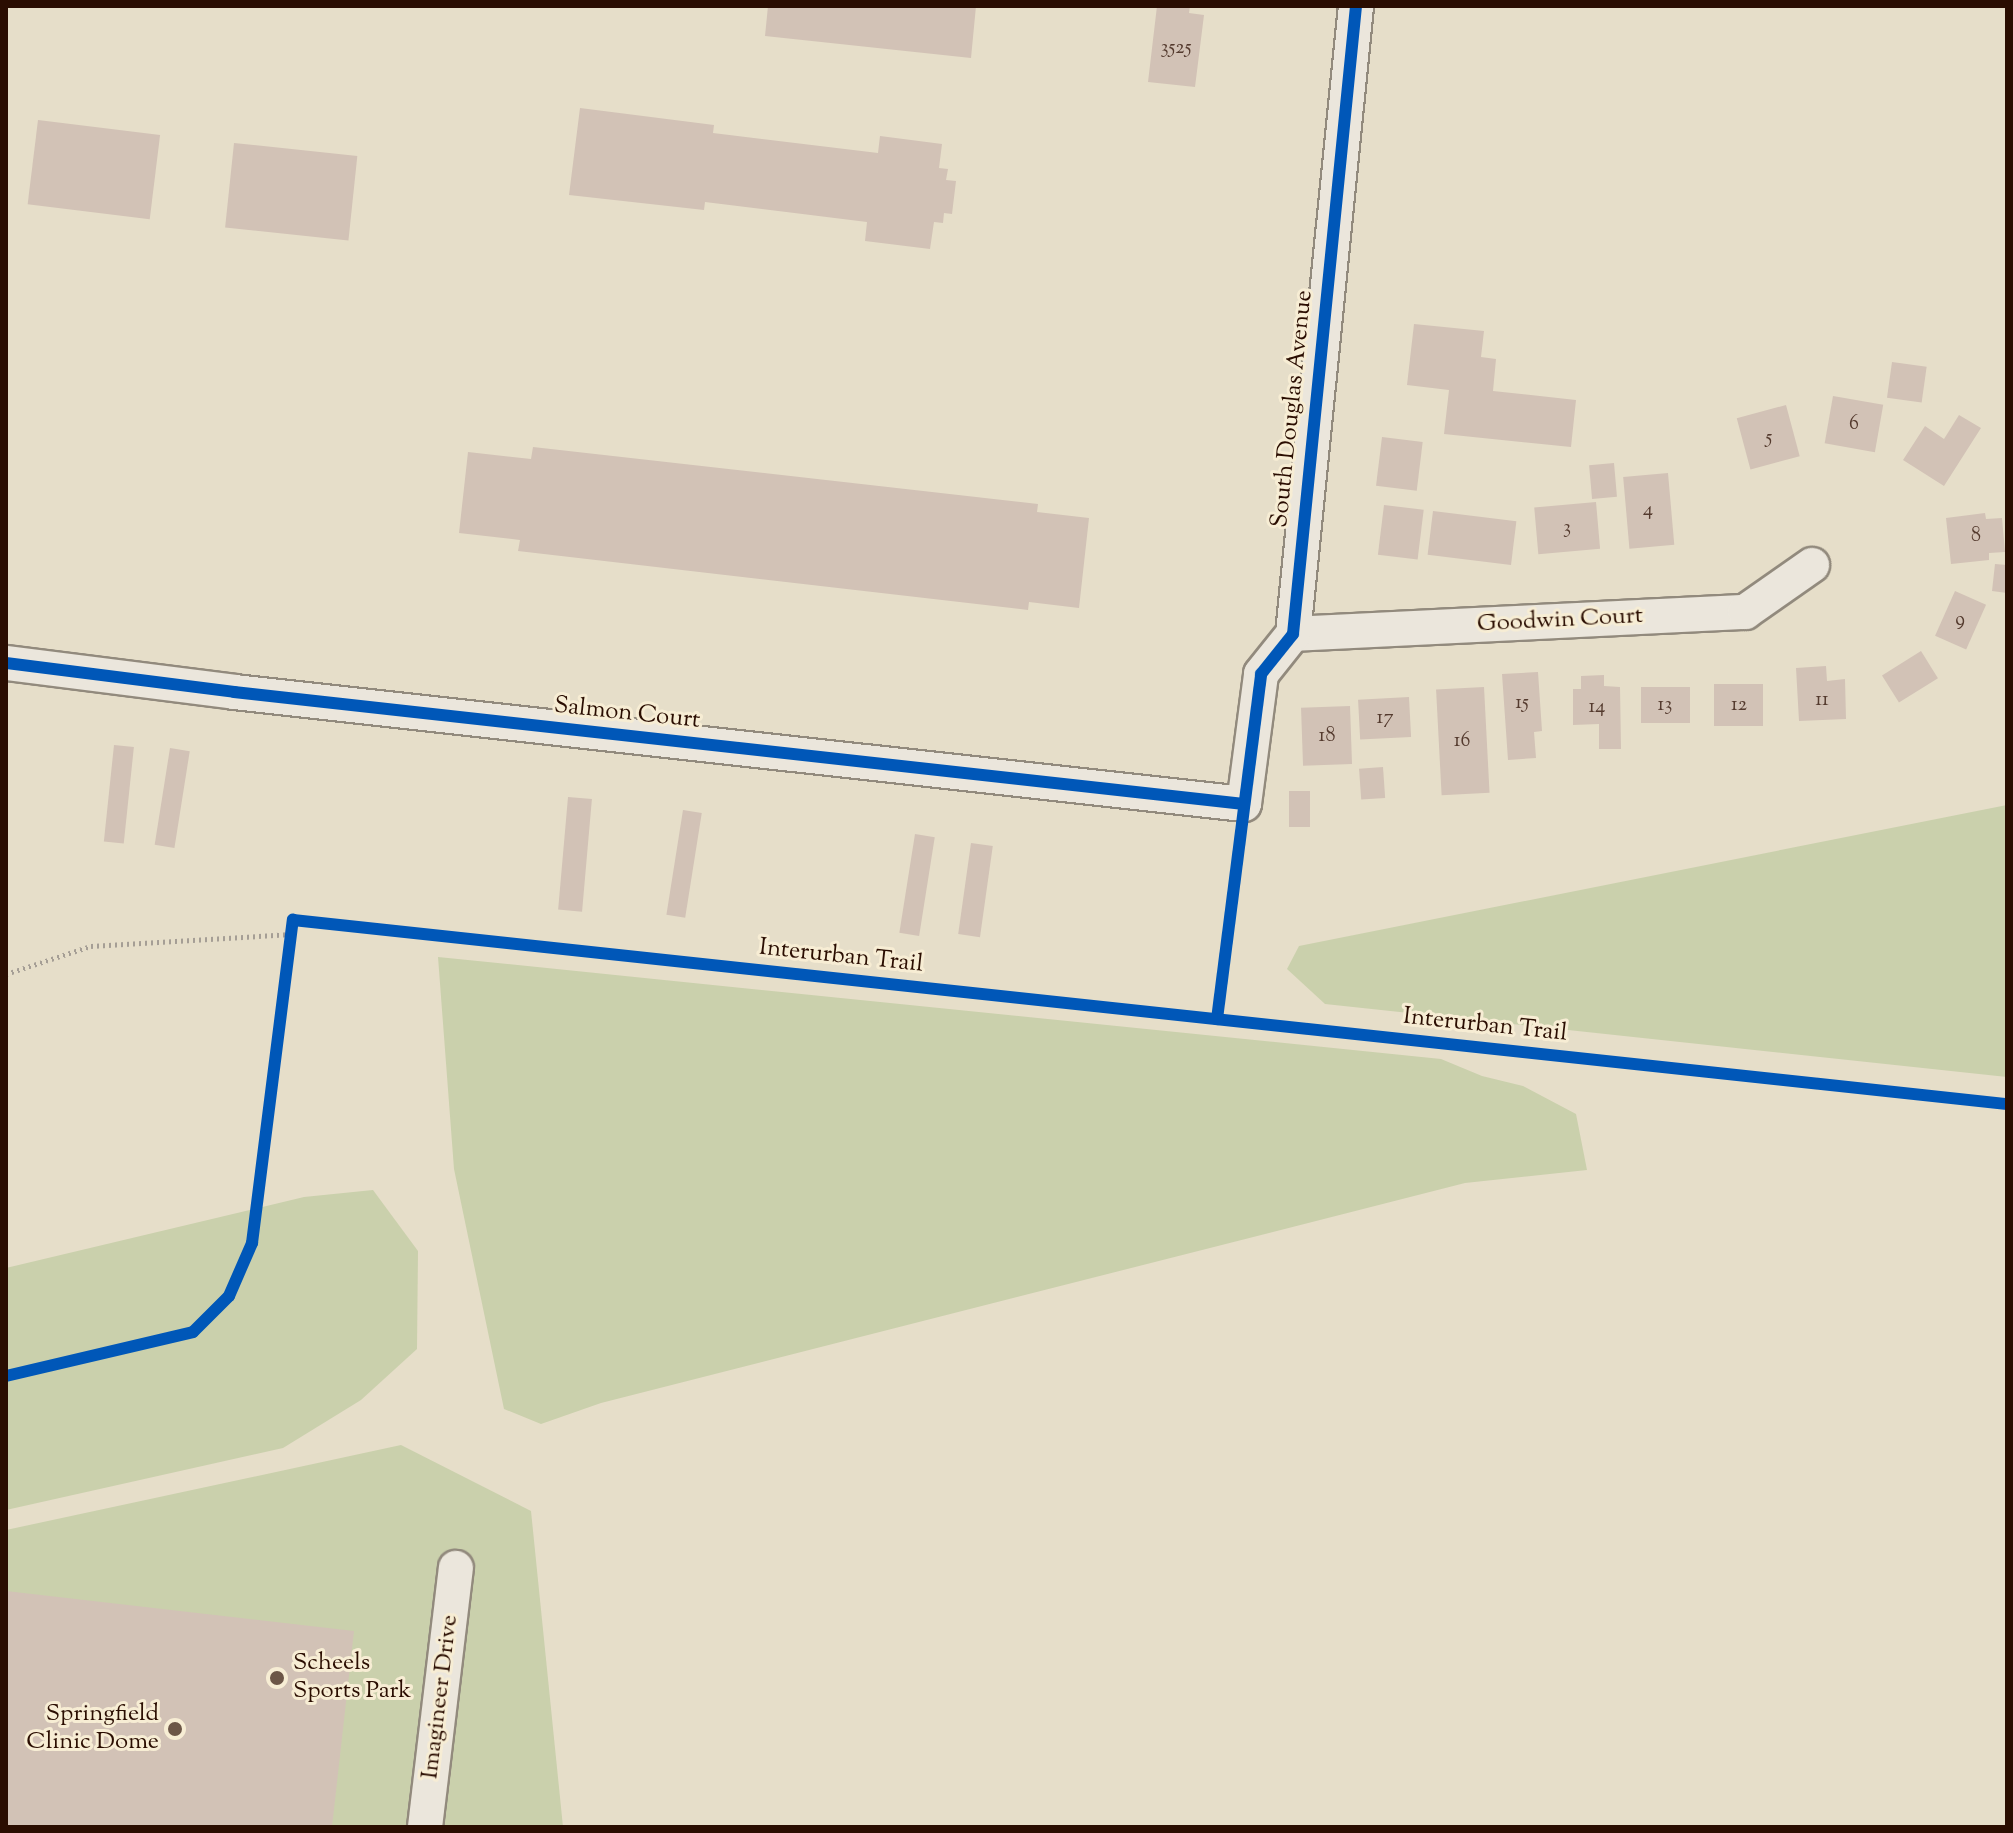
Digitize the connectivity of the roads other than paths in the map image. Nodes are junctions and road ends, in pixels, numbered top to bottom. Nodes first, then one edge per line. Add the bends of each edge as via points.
1 (1356, 6) edge
2 (1812, 565) dead end
3 (1293, 634) junction
4 (6, 663) edge
5 (456, 1568) dead end
6 (425, 1827) edge

1 - 3 street, South Douglas Avenue
2 - 3 street, Goodwin Court via 1745,612
3 - 4 street, Salmon Court via 1261,674 1244,804
5 - 6 street, Imagineer Drive

